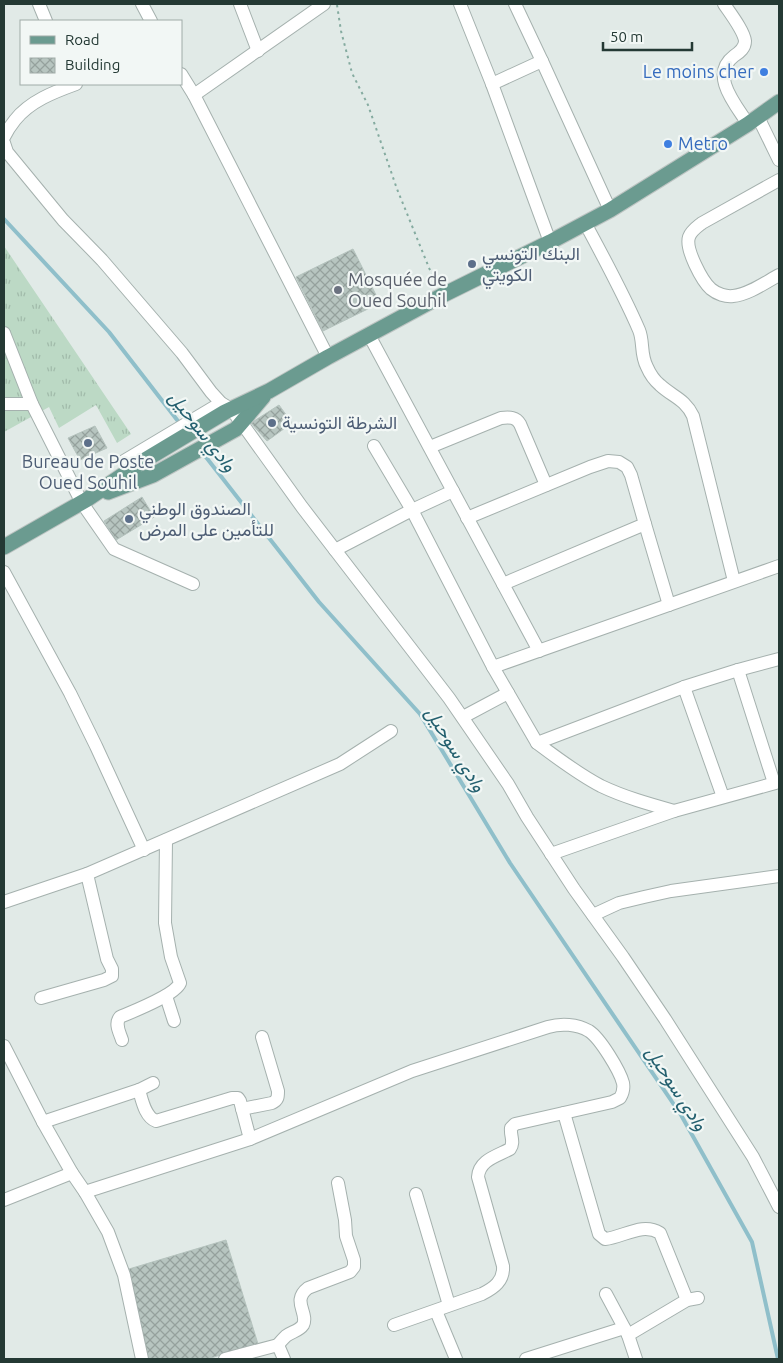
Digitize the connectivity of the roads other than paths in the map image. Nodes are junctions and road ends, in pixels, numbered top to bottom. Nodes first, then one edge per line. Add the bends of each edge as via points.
1 (39, 4) edge
2 (142, 4) edge
3 (240, 4) edge
4 (324, 4) edge
5 (515, 4) edge
6 (724, 4) edge
7 (464, 5) edge
8 (46, 20) edge
9 (150, 20) edge
10 (258, 51) junction
11 (542, 61) junction
12 (182, 76) edge
13 (492, 84) junction
14 (70, 85) edge
15 (194, 95) junction
16 (779, 102) edge
17 (753, 120) junction
18 (4, 137) edge
19 (4, 143) edge
20 (779, 160) edge
21 (779, 180) edge
22 (610, 210) junction
23 (585, 223) junction
24 (550, 242) junction
25 (779, 275) edge
26 (4, 333) edge
27 (369, 335) junction
28 (328, 357) junction
29 (269, 391) junction
30 (4, 404) edge
31 (32, 404) junction
32 (223, 408) junction
33 (239, 425) junction
34 (374, 446) dead end
35 (430, 448) junction
36 (124, 461) dead end
37 (546, 485) junction
38 (453, 491) junction
39 (84, 502) junction
40 (412, 510) junction
41 (468, 518) junction
42 (645, 524) junction
43 (4, 547) edge
44 (335, 550) junction
45 (779, 566) edge
46 (4, 572) edge
47 (734, 582) junction
48 (193, 584) dead end
49 (503, 584) junction
50 (669, 605) junction
51 (539, 651) junction
52 (779, 659) edge
53 (494, 667) junction
54 (738, 670) junction
55 (684, 687) junction
56 (508, 693) junction
57 (463, 717) junction
58 (391, 731) dead end
59 (537, 743) junction
60 (776, 782) edge
61 (723, 797) junction
62 (674, 811) junction
63 (166, 840) junction
64 (144, 850) junction
65 (552, 854) junction
66 (87, 874) junction
67 (779, 876) edge
68 (4, 902) edge
69 (593, 915) junction
70 (166, 996) junction
71 (41, 998) dead end
72 (174, 1021) dead end
73 (262, 1037) dead end
74 (122, 1040) dead end
75 (4, 1046) edge
76 (153, 1083) dead end
77 (138, 1090) junction
78 (242, 1109) junction
79 (564, 1114) junction
80 (43, 1122) junction
81 (250, 1139) junction
82 (72, 1173) junction
83 (338, 1183) dead end
84 (85, 1192) junction
85 (416, 1194) dead end
86 (4, 1200) edge
87 (779, 1207) edge
88 (606, 1294) dead end
89 (449, 1305) junction
90 (436, 1310) junction
91 (394, 1325) dead end
92 (626, 1332) junction
93 (278, 1345) junction
94 (544, 1356) edge
95 (142, 1359) edge
96 (225, 1359) edge
97 (284, 1359) edge
98 (456, 1359) edge
99 (526, 1359) edge
100 (636, 1359) edge

1 - 8 street
2 - 9 street
3 - 10 street
4 - 10 street
5 - 11 street
6 - 17 street via 742,32 745,43 725,66 726,89
7 - 13 street
10 - 15 street
11 - 13 street
11 - 22 street
12 - 15 street
13 - 24 street
14 - 18 street via 40,98 22,112
15 - 28 street
16 - 17 main road
17 - 20 street
17 - 22 main road
19 - 32 street via 7,152 62,220 102,260 182,353
21 - 25 street via 702,223 689,236 688,244 704,279 721,295 744,294
22 - 23 main road
23 - 24 main road
23 - 47 street via 640,333 642,357 653,378 684,403 693,416
24 - 27 main road
26 - 31 street
27 - 28 main road
27 - 35 street
28 - 29 main road
29 - 32 main road
29 - 33 main road
30 - 31 street
31 - 39 street
32 - 33 street
32 - 36 street
32 - 39 main road
33 - 39 main road via 153,475
33 - 44 street
34 - 40 street
35 - 37 street via 501,418 513,418 520,424
35 - 38 street
37 - 41 street
37 - 42 street via 608,461 619,462 631,475
38 - 40 street
38 - 41 street
39 - 43 main road
39 - 48 street via 114,549
40 - 44 street
40 - 53 street
41 - 49 street
42 - 49 street
42 - 50 street
44 - 57 street
45 - 47 street
46 - 64 street via 70,693
47 - 50 street
49 - 51 street
50 - 51 street
51 - 53 street
52 - 54 street
53 - 56 street
54 - 55 street
54 - 60 street
55 - 59 street
55 - 61 street
56 - 57 street
56 - 59 street
57 - 65 street
58 - 63 street via 340,764
59 - 62 street via 569,767 601,785
60 - 61 street
61 - 62 street
62 - 65 street
63 - 64 street
63 - 70 street via 165,923 180,983
64 - 66 street
65 - 69 street
66 - 68 street
66 - 71 street via 112,976
67 - 69 street via 653,895 619,903
69 - 87 street via 666,1019 752,1157
70 - 72 street
70 - 74 street via 120,1018 117,1025
73 - 78 street via 278,1097 272,1103
75 - 80 street
76 - 77 street
77 - 78 street via 147,1113 156,1121 232,1098 239,1099
77 - 80 street
78 - 81 street
79 - 81 street via 612,1102 620,1098 624,1089 620,1073 599,1040 580,1027 557,1024 412,1072
79 - 89 street via 515,1124 510,1131 510,1149 480,1166 478,1177 503,1276 490,1290
79 - 92 street via 599,1234 606,1239 644,1229 660,1233 693,1299
80 - 82 street
81 - 84 street
82 - 84 street
82 - 86 street
83 - 93 street via 354,1267 350,1272 303,1292 300,1303 303,1324
84 - 95 street via 108,1232 124,1275
85 - 89 street
88 - 92 street
89 - 90 street
90 - 91 street
90 - 98 street
92 - 94 street
92 - 100 street
93 - 96 street
93 - 97 street
94 - 99 street

